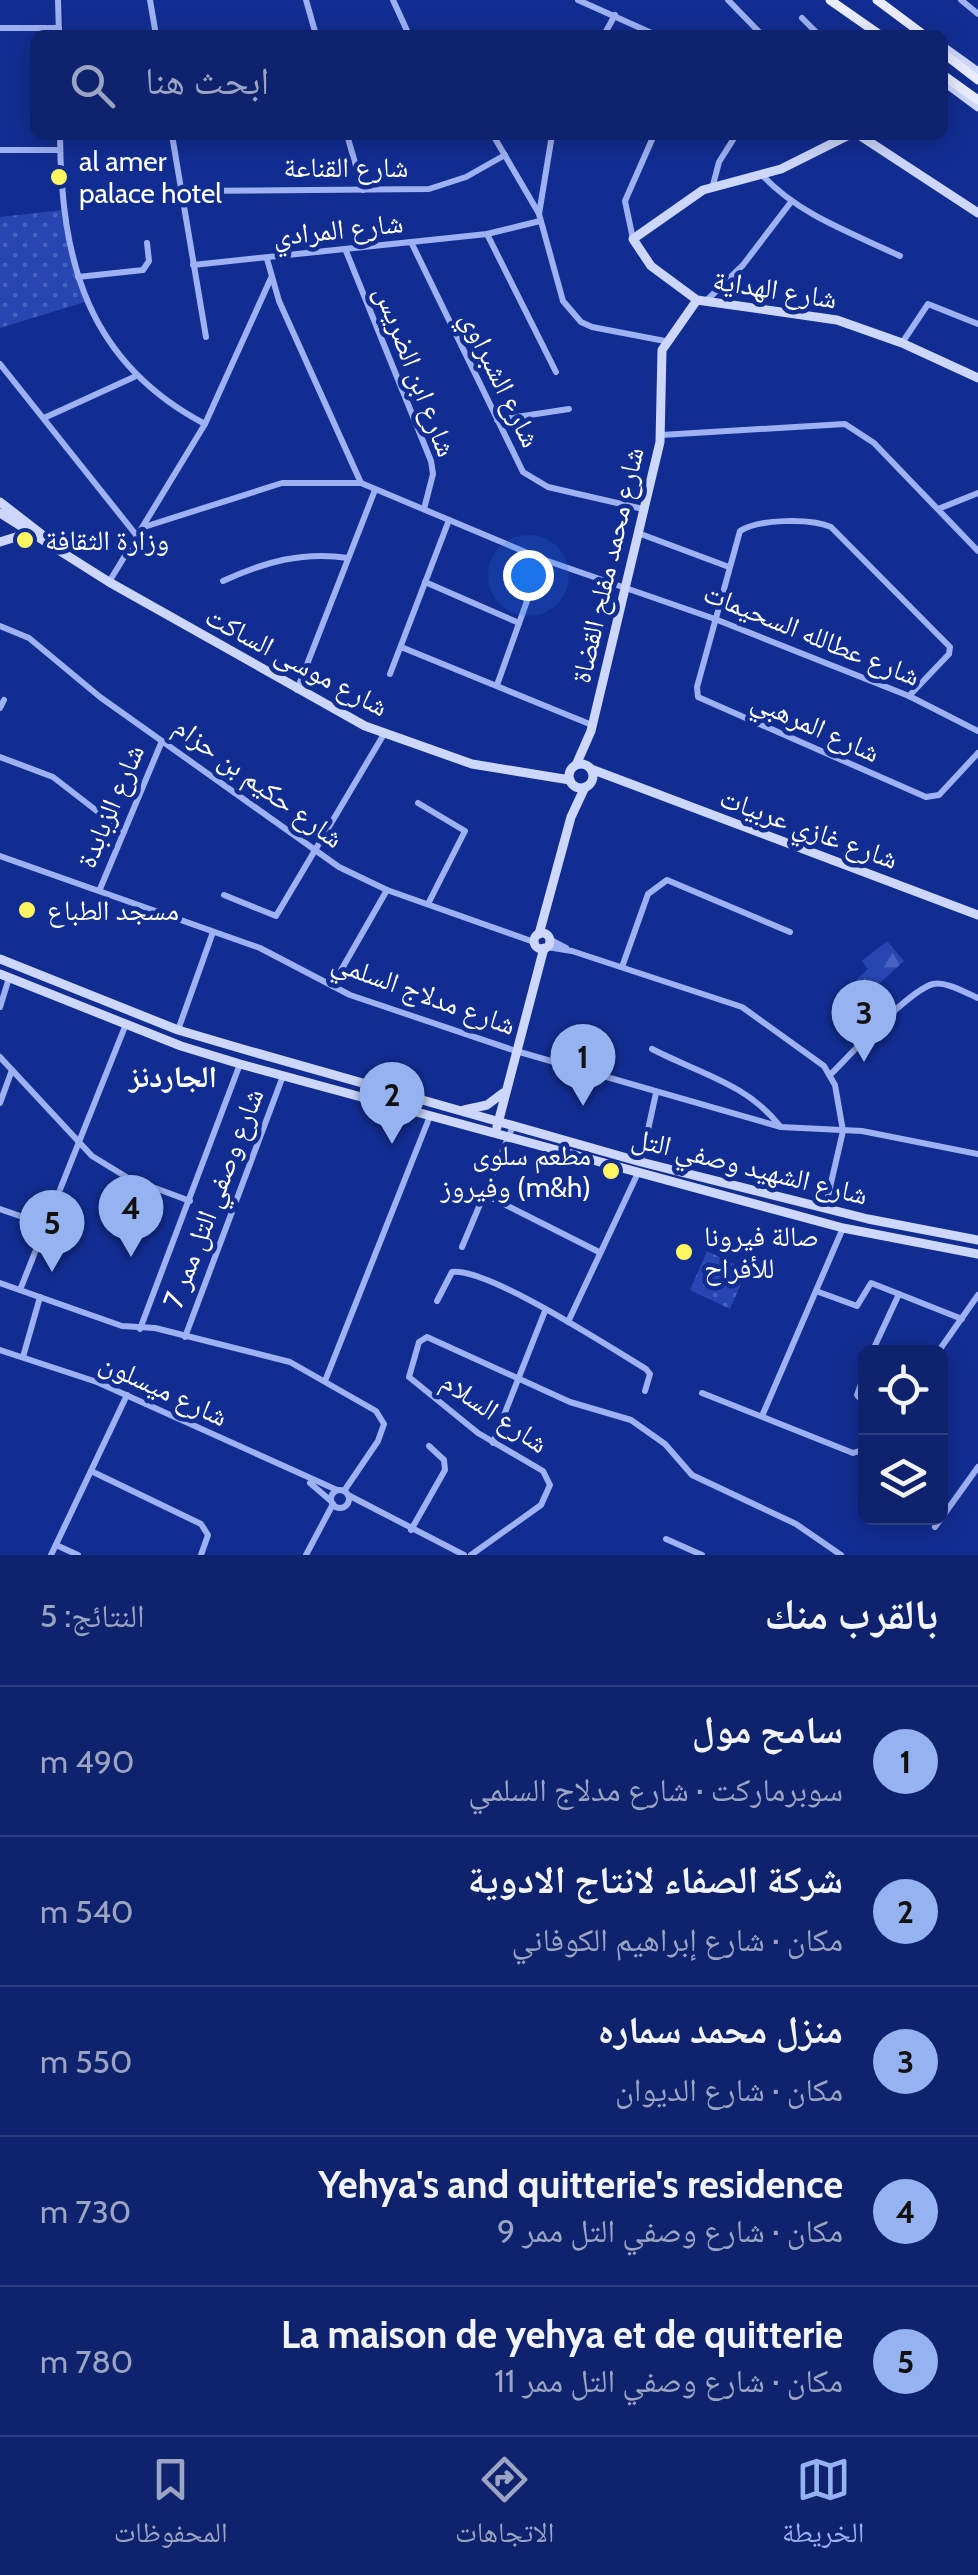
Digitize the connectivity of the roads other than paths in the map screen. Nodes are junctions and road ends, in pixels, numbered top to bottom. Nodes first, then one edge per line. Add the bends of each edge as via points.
1 (58, 0) edge
2 (150, 0) edge
3 (306, 0) edge
4 (392, 0) edge
5 (578, 0) edge
6 (728, 0) edge
7 (830, 0) edge
8 (877, 0) edge
9 (961, 0) edge
10 (978, 14) edge
11 (616, 15) junction
12 (802, 18) dead end
13 (0, 28) edge
14 (39, 30) edge
15 (59, 30) edge
16 (155, 30) edge
17 (315, 30) edge
18 (407, 30) edge
19 (607, 30) edge
20 (646, 30) edge
21 (757, 30) edge
22 (814, 30) edge
23 (873, 30) edge
24 (917, 30) edge
25 (948, 53) edge
26 (948, 54) edge
27 (978, 72) edge
28 (978, 80) edge
29 (948, 82) edge
30 (978, 103) edge
31 (60, 140) edge
32 (173, 140) edge
33 (348, 140) edge
34 (496, 140) edge
35 (551, 140) edge
36 (652, 140) edge
37 (733, 140) edge
38 (837, 140) edge
39 (867, 140) edge
40 (0, 150) edge
41 (60, 150) junction
42 (505, 156) junction
43 (762, 174) junction
44 (713, 185) junction
45 (363, 190) junction
46 (180, 191) junction
47 (792, 202) junction
48 (978, 212) edge
49 (540, 217) junction
50 (487, 234) junction
51 (633, 240) junction
52 (146, 244) dead end
53 (412, 244) junction
54 (346, 251) junction
55 (900, 256) dead end
56 (267, 259) junction
57 (193, 265) junction
58 (78, 278) junction
59 (271, 278) junction
60 (701, 301) junction
61 (978, 324) edge
62 (206, 337) dead end
63 (665, 341) junction
64 (902, 343) junction
65 (0, 364) edge
66 (556, 372) dead end
67 (134, 376) junction
68 (978, 378) edge
69 (569, 410) dead end
70 (44, 418) junction
71 (497, 420) junction
72 (205, 424) junction
73 (661, 435) junction
74 (361, 484) junction
75 (375, 490) junction
76 (978, 493) edge
77 (643, 508) junction
78 (424, 509) junction
79 (938, 509) junction
80 (5, 513) edge
81 (449, 520) junction
82 (144, 527) junction
83 (30, 533) junction
84 (638, 533) junction
85 (137, 536) junction
86 (0, 540) edge
87 (52, 545) junction
88 (978, 551) edge
89 (348, 558) junction
90 (542, 559) junction
91 (729, 567) junction
92 (223, 581) dead end
93 (109, 582) junction
94 (425, 582) junction
95 (626, 586) junction
96 (715, 619) junction
97 (519, 623) junction
98 (0, 626) edge
99 (401, 647) junction
100 (390, 674) dead end
101 (496, 685) junction
102 (296, 691) junction
103 (909, 696) junction
104 (591, 728) junction
105 (978, 731) edge
106 (384, 734) junction
107 (162, 740) junction
108 (978, 753) edge
109 (0, 756) edge
110 (574, 766) junction
111 (591, 768) junction
112 (538, 773) junction
113 (571, 782) junction
114 (624, 784) junction
115 (587, 785) junction
116 (418, 802) dead end
117 (571, 817) junction
118 (124, 832) junction
119 (315, 851) junction
120 (0, 856) edge
121 (100, 889) junction
122 (388, 890) junction
123 (224, 895) dead end
124 (429, 902) junction
125 (978, 915) edge
126 (213, 932) junction
127 (790, 932) dead end
128 (542, 941) junction
129 (0, 959) edge
130 (622, 967) junction
131 (5, 976) edge
132 (332, 986) junction
133 (978, 998) edge
134 (0, 1007) edge
135 (126, 1024) junction
136 (178, 1030) junction
137 (652, 1049) dead end
138 (516, 1051) junction
139 (0, 1058) edge
140 (240, 1064) junction
141 (12, 1070) junction
142 (831, 1074) junction
143 (283, 1076) junction
144 (508, 1081) junction
145 (656, 1093) junction
146 (0, 1103) edge
147 (458, 1110) junction
148 (430, 1116) junction
149 (499, 1122) junction
150 (513, 1126) junction
151 (780, 1127) junction
152 (843, 1131) junction
153 (496, 1135) junction
154 (508, 1139) junction
155 (79, 1143) junction
156 (978, 1154) edge
157 (641, 1162) junction
158 (637, 1174) junction
159 (486, 1196) junction
160 (190, 1201) junction
161 (0, 1209) edge
162 (825, 1209) junction
163 (46, 1225) junction
164 (843, 1228) junction
165 (978, 1240) edge
166 (462, 1248) dead end
167 (599, 1252) junction
168 (978, 1254) edge
169 (0, 1283) edge
170 (20, 1290) junction
171 (816, 1291) junction
172 (899, 1294) junction
173 (978, 1295) edge
174 (40, 1297) junction
175 (437, 1301) dead end
176 (546, 1311) junction
177 (962, 1319) junction
178 (568, 1322) junction
179 (140, 1329) junction
180 (185, 1337) junction
181 (875, 1345) edge
182 (943, 1345) edge
183 (0, 1350) edge
184 (24, 1357) junction
185 (517, 1376) junction
186 (325, 1381) junction
187 (645, 1391) dead end
188 (702, 1393) dead end
189 (127, 1394) junction
190 (762, 1416) junction
191 (493, 1443) junction
192 (429, 1446) dead end
193 (858, 1451) edge
194 (978, 1467) edge
195 (91, 1472) junction
196 (306, 1479) junction
197 (343, 1492) junction
198 (332, 1503) junction
199 (343, 1507) junction
200 (366, 1508) junction
201 (936, 1527) dead end
202 (411, 1530) junction
203 (666, 1539) dead end
204 (56, 1545) junction
205 (50, 1555) edge
206 (78, 1555) edge
207 (201, 1555) edge
208 (306, 1555) edge
209 (464, 1555) edge
210 (472, 1555) edge
211 (702, 1555) edge
212 (841, 1555) edge

1 - 15 street
2 - 16 street
3 - 17 street
4 - 18 street
5 - 11 street
6 - 21 street
7 - 23 main road
8 - 24 main road
9 - 10 street
11 - 19 street
11 - 20 street
12 - 22 street
13 - 14 street
25 - 27 street
26 - 28 main road
29 - 30 main road
31 - 41 street
32 - 46 street
33 - 45 street
34 - 42 street
35 - 49 street
36 - 51 street via 625,201
37 - 44 street
38 - 43 street
39 - 48 street
40 - 41 street
41 - 58 street via 65,222
42 - 45 street, شارع القناعة via 440,187
42 - 49 street
43 - 44 street
43 - 47 street
44 - 51 street
45 - 46 street, شارع القناعة
46 - 57 street
47 - 55 street
47 - 60 street via 743,265
49 - 50 street, شارع المرادي
49 - 63 street via 570,312 605,331
50 - 53 street, شارع المرادي
50 - 66 street
51 - 60 street, شارع الهداية via 651,266
52 - 58 street via 143,270
53 - 54 street, شارع المرادي
53 - 71 street, شارع الشبراوي
54 - 56 street, شارع المرادي
54 - 78 street, شارع ابن الضريس via 430,461
56 - 57 street, شارع المرادي
56 - 59 street
57 - 62 street
58 - 67 street
59 - 72 street
59 - 74 street
60 - 63 street
60 - 64 street, شارع الهداية via 838,320
61 - 64 street via 931,304
63 - 73 street, شارع محمد مفلح القضاة
64 - 68 street, شارع الهداية
65 - 70 street
67 - 70 street
67 - 72 street
69 - 71 street
70 - 85 street
71 - 77 street, شارع الشبراوي via 520,468 536,483
72 - 82 street
73 - 77 street, شارع محمد مفلح القضاة
73 - 79 street via 844,424 874,443
74 - 75 street, شارع عطالله السحيمات
74 - 82 street via 282,482
75 - 78 street, شارع عطالله السحيمات
75 - 89 street
76 - 79 street
77 - 84 street, شارع محمد مفلح القضاة
78 - 81 street, شارع عطالله السحيمات
79 - 88 street
80 - 83 street, شارع موسى الساكت
80 - 86 street
80 - 87 street, شارع موسى الساكت
81 - 90 street, شارع عطالله السحيمات
81 - 94 street
82 - 85 street
83 - 86 street
83 - 87 street, شارع موسى الساكت
84 - 91 street
84 - 95 street, شارع محمد مفلح القضاة
85 - 93 street
87 - 93 street, شارع موسى الساكت
89 - 92 street via 290,558
89 - 102 street
90 - 95 street, شارع عطالله السحيمات
90 - 97 street
91 - 96 street
91 - 103 street via 745,528 831,526 950,647
93 - 102 street, شارع موسى الساكت
94 - 97 street
94 - 99 street
95 - 96 street, شارع عطالله السحيمات
95 - 104 street, شارع محمد مفلح القضاة
96 - 103 street, شارع عطالله السحيمات
96 - 108 street, شارع المرهبي via 697,687 703,700 926,797 950,786
97 - 101 street
98 - 107 street, شارع حكيم بن حزام via 30,638
99 - 100 street
99 - 101 street
101 - 104 street
102 - 106 street, شارع موسى الساكت
103 - 105 street, شارع عطالله السحيمات
104 - 110 street, شارع محمد مفلح القضاة
104 - 111 street, شارع محمد مفلح القضاة
106 - 112 street, شارع موسى الساكت via 472,764
106 - 119 street
107 - 118 street, شارع الزبابدة
107 - 119 street, شارع حكيم بن حزام
109 - 118 street via 52,777
110 - 111 street, شارع غازي عربيات
110 - 112 street, شارع موسى الساكت
110 - 113 street, شارع محمد مفلح القضاة
111 - 114 street, شارع غازي عربيات
111 - 115 street, شارع محمد مفلح القضاة
112 - 113 street, شارع موسى الساكت
113 - 115 street, شارع موسى الساكت
113 - 117 street
114 - 115 street, شارع غازي عربيات
114 - 125 street, شارع غازي عربيات
115 - 117 street
116 - 124 street via 465,832
117 - 128 street
118 - 121 street, شارع الزبابدة
119 - 122 street, شارع حكيم بن حزام
119 - 123 street via 273,918
120 - 121 street, شارع مدلاج السلمي
121 - 126 street, شارع مدلاج السلمي
122 - 124 street, شارع حكيم بن حزام
122 - 132 street
124 - 128 street, شارع حكيم بن حزام
126 - 132 street, شارع مدلاج السلمي
126 - 136 street
127 - 130 street via 667,880 648,894
128 - 130 street, شارع حكيم بن حزام
128 - 138 street
129 - 136 street, شارع الشهيد وصفي التل
130 - 142 street, شارع حكيم بن حزام via 742,1007
131 - 134 street
131 - 135 street, شارع الشهيد وصفي التل
132 - 138 street, شارع مدلاج السلمي
133 - 142 street via 943,984 928,986
135 - 140 street, شارع الشهيد وصفي التل
135 - 155 street
136 - 147 street, شارع الشهيد وصفي التل
137 - 151 street via 727,1080
138 - 144 street
138 - 145 street, شارع مدلاج السلمي
139 - 141 street
140 - 143 street, شارع الشهيد وصفي التل
140 - 160 street
141 - 146 street
141 - 155 street
142 - 152 street
143 - 148 street, شارع الشهيد وصفي التل
143 - 180 street, شارع وصفي التل ممر 7
144 - 147 street via 493,1102
144 - 149 street
145 - 151 street, شارع مدلاج السلمي
145 - 157 street
147 - 149 street, شارع الشهيد وصفي التل
148 - 153 street, شارع الشهيد وصفي التل
148 - 186 street
149 - 150 street, شارع الشهيد وصفي التل
149 - 153 street
150 - 154 street
150 - 157 street, شارع الشهيد وصفي التل
151 - 152 street, شارع مدلاج السلمي
152 - 156 street, شارع مدلاج السلمي
152 - 162 street
153 - 154 street, شارع الشهيد وصفي التل
154 - 158 street, شارع الشهيد وصفي التل
154 - 159 street
155 - 160 street via 110,1169
155 - 163 street
157 - 162 street, شارع الشهيد وصفي التل
158 - 164 street, شارع الشهيد وصفي التل
158 - 167 street
159 - 166 street
159 - 167 street
160 - 179 street
161 - 163 street
162 - 165 street, شارع الشهيد وصفي التل
163 - 170 street
164 - 168 street, شارع الشهيد وصفي التل
164 - 171 street
167 - 178 street
169 - 170 street
170 - 174 street
171 - 172 street via 858,1306 872,1283
171 - 190 street
172 - 177 street
172 - 181 street
173 - 177 street
174 - 179 street
174 - 184 street
175 - 176 street via 449,1275 458,1271
176 - 178 street
176 - 185 street
177 - 182 street
178 - 187 street via 649,1372
179 - 180 street
180 - 186 street via 290,1362
183 - 184 street, شارع ميسلون
184 - 189 street, شارع ميسلون
185 - 191 street
185 - 191 street, شارع السلام via 427,1337 419,1342 409,1377
185 - 212 street via 570,1402 631,1420 665,1444 692,1476 796,1524
186 - 197 street via 384,1424
188 - 190 street
189 - 195 street
189 - 196 street, شارع ميسلون
190 - 193 street
191 - 210 street, شارع السلام via 547,1475 549,1493
192 - 202 street via 446,1470
194 - 201 street
195 - 204 street
195 - 207 street via 202,1524 208,1535
196 - 197 street, شارع ميسلون
196 - 198 street, شارع ميسلون
197 - 198 street
197 - 199 street
197 - 200 street, شارع ميسلون
198 - 199 street, شارع ميسلون
198 - 208 street
199 - 200 street, شارع ميسلون
200 - 202 street, شارع ميسلون
202 - 209 street, شارع ميسلون
203 - 211 street
204 - 205 street
204 - 206 street

